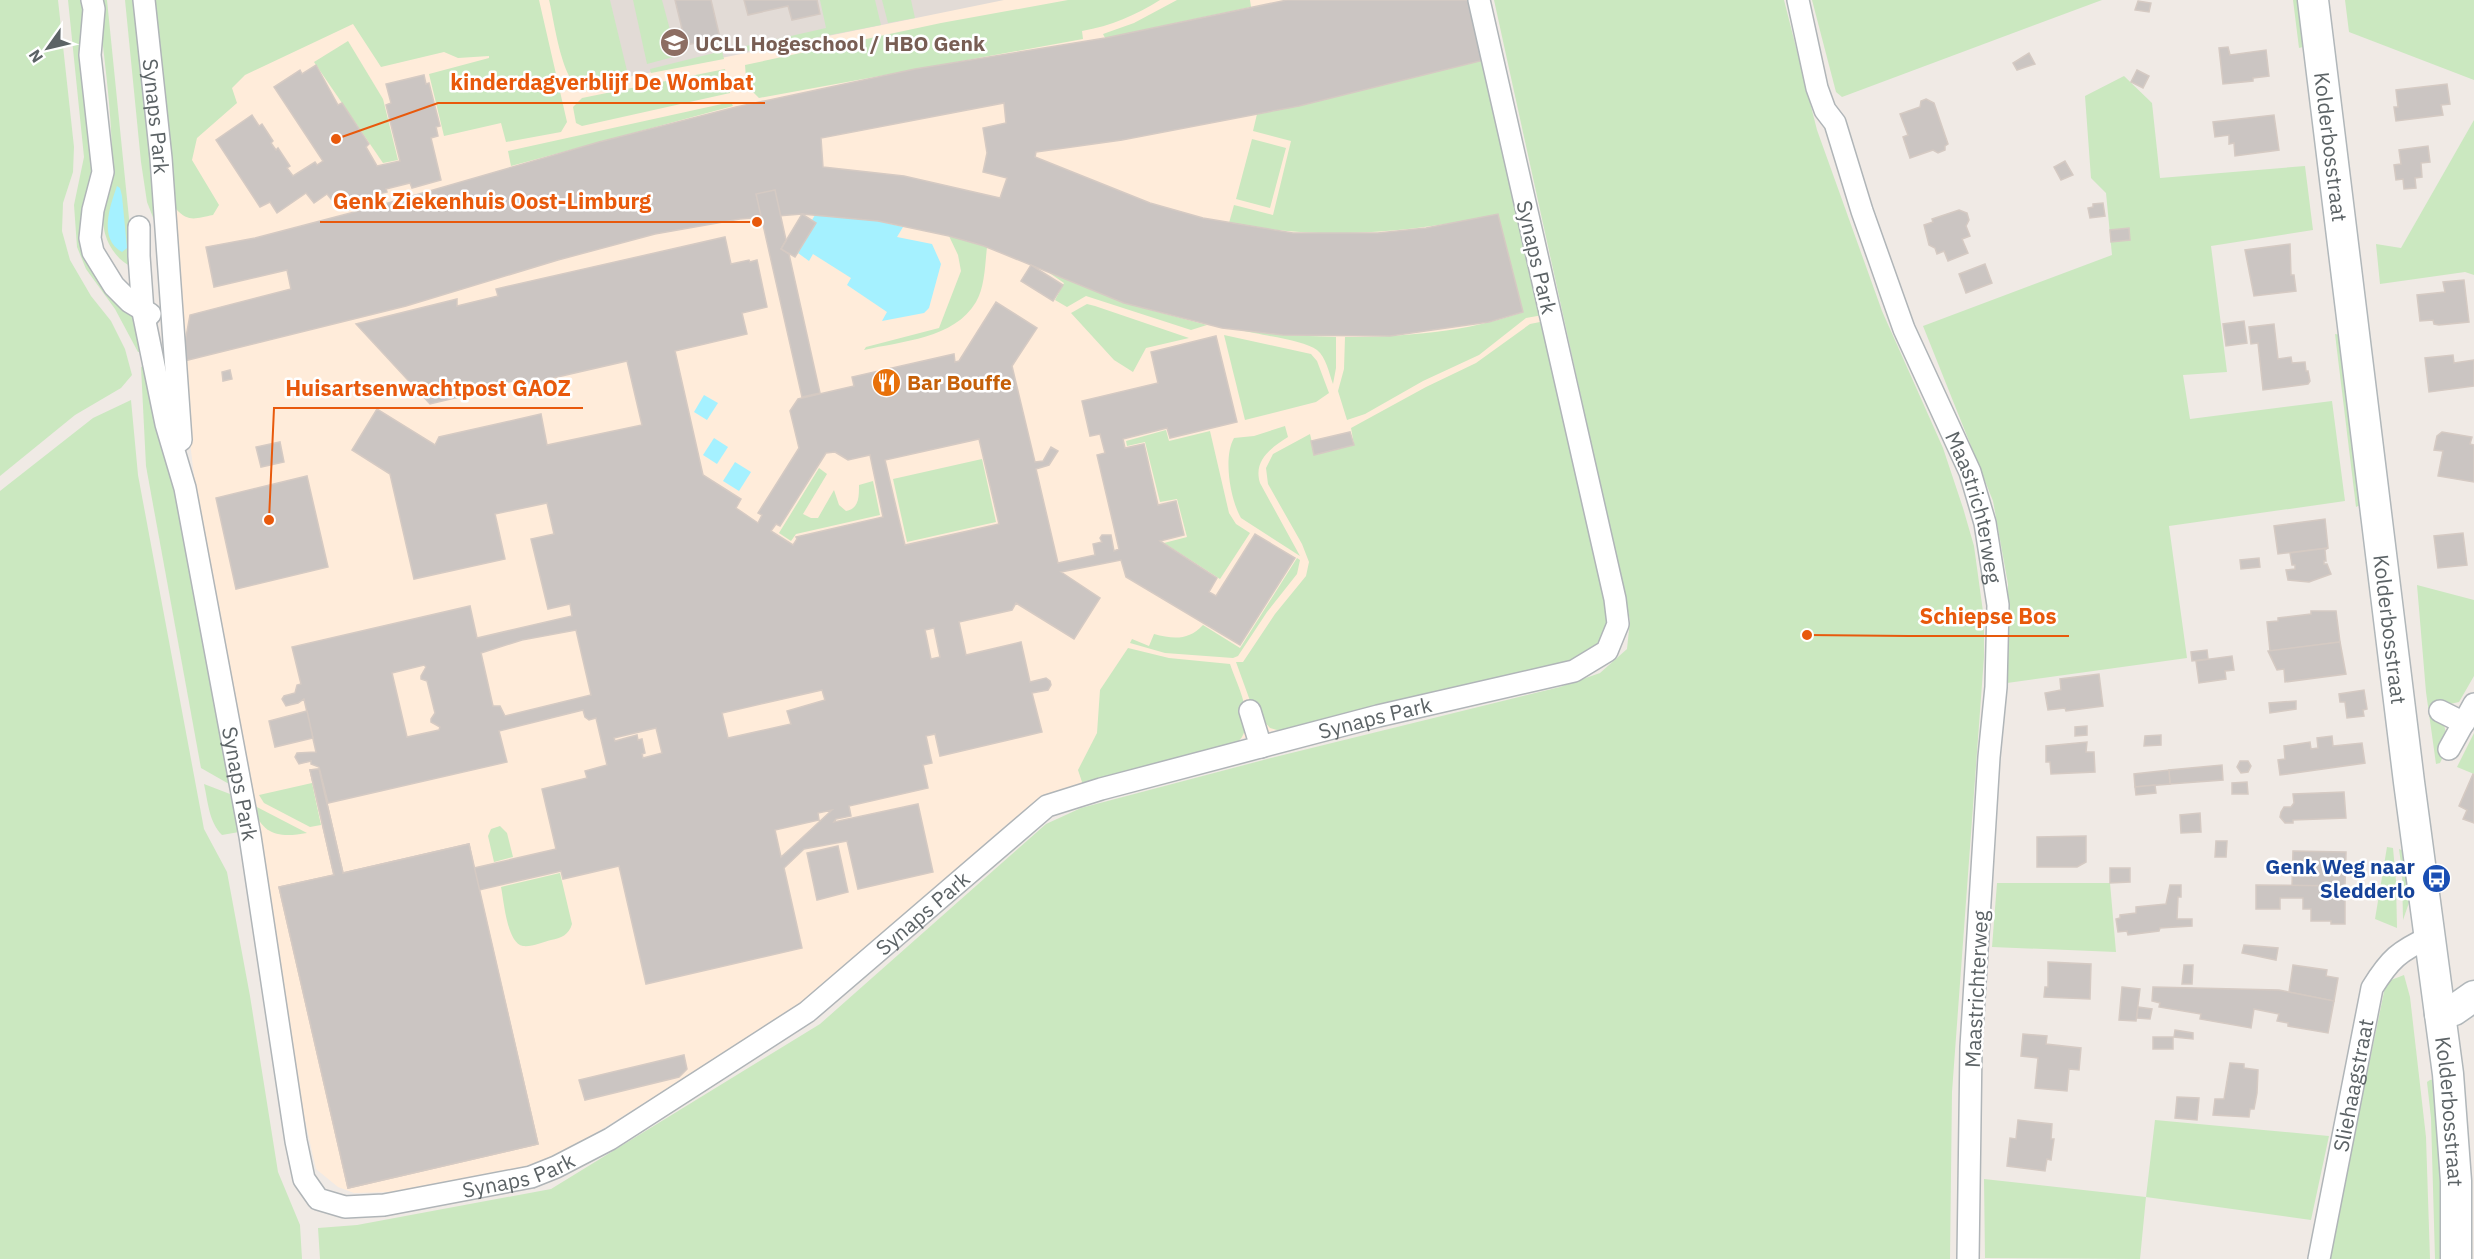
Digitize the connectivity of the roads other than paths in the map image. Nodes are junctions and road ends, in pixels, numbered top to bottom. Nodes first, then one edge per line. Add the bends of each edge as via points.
1 (92, 0) edge
2 (144, 0) edge
3 (1479, 0) edge
4 (1798, 0) edge
5 (2313, 0) edge
6 (92, 225) junction
7 (139, 227) dead end
8 (141, 282) junction
9 (169, 285) junction
10 (143, 312) junction
11 (173, 322) junction
12 (185, 488) junction
13 (2474, 704) edge
14 (1250, 711) dead end
15 (2440, 711) dead end
16 (2464, 723) junction
17 (1261, 747) junction
18 (2449, 749) dead end
19 (2430, 937) junction
20 (2474, 996) edge
21 (2440, 1014) junction
22 (1968, 1259) edge
23 (2319, 1259) edge
24 (2456, 1259) edge

1 - 6 street via 90,55 103,172
2 - 9 street, Synaps Park via 161,158
3 - 17 street, Synaps Park via 1618,624 1607,651 1574,671
4 - 22 street, Maastrichterweg via 1824,110 1835,123 1904,329 1970,472 1985,523 1998,605 1996,687 1971,1047
5 - 19 main road, Kolderbosstraat
6 - 8 street via 110,258
6 - 10 street via 93,252 114,286
7 - 8 street, Synaps Park
8 - 9 street
8 - 10 street, Synaps Park
9 - 11 street, Synaps Park
10 - 11 street
10 - 12 street, Synaps Park via 166,424
11 - 12 street, Synaps Park
12 - 17 street, Synaps Park via 250,836 296,1141 304,1179 315,1205 384,1205 531,1177 556,1167 610,1139 807,1012 1047,806
13 - 16 street
14 - 17 street
15 - 16 street
16 - 18 street
19 - 21 main road, Kolderbosstraat
19 - 23 street, Sliehaagstraat via 2404,949 2385,967 2372,988
20 - 21 main road via 2454,1010
21 - 24 main road, Kolderbosstraat via 2455,1169

